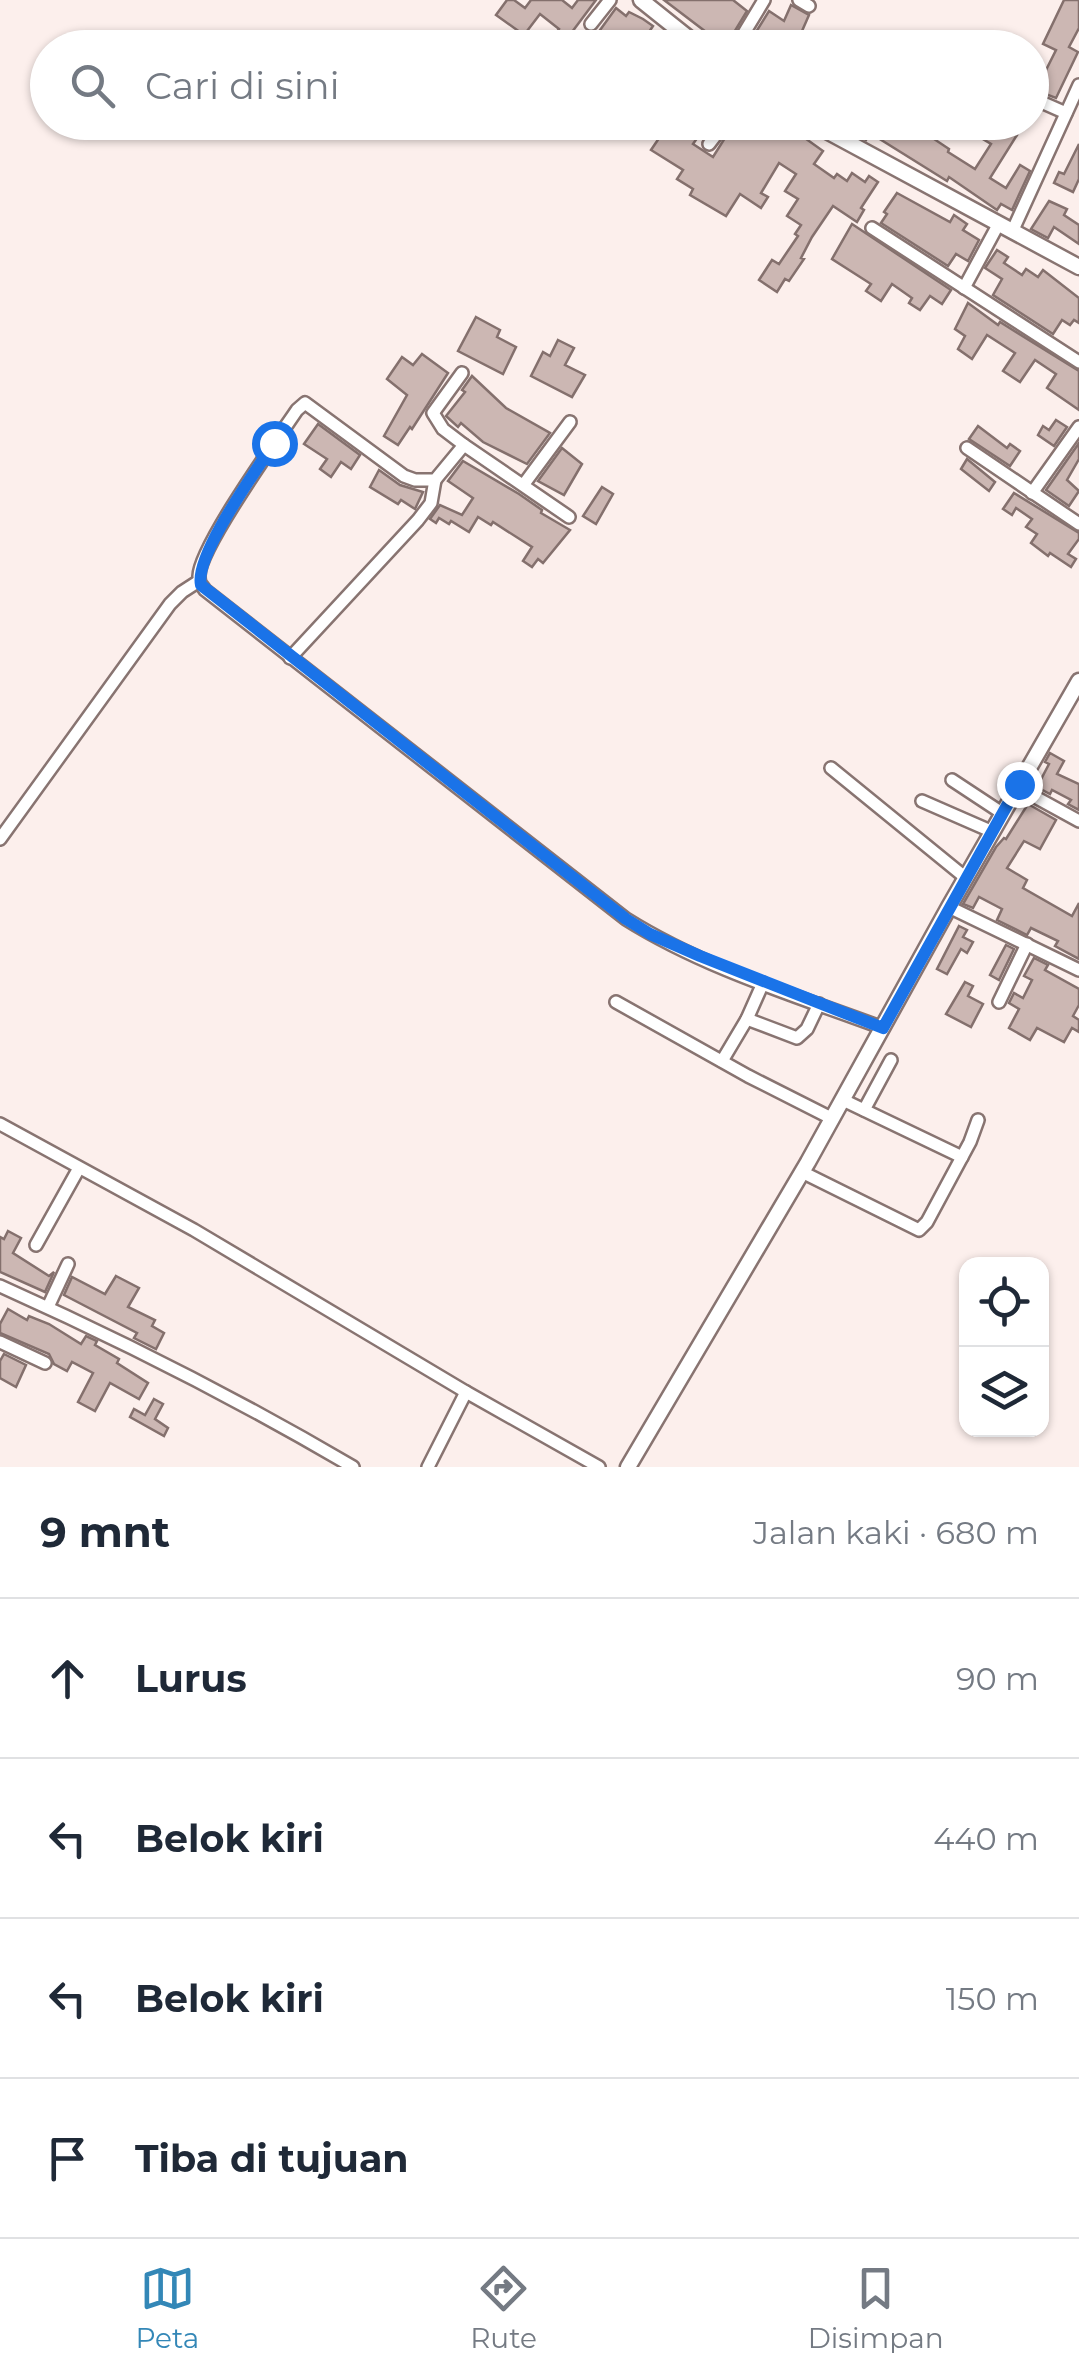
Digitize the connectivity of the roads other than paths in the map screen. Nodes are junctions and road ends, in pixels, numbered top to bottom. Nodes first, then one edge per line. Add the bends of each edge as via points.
1 (610, 0) edge
2 (641, 0) edge
3 (764, 0) edge
4 (591, 24) dead end
5 (678, 30) edge
6 (746, 30) edge
7 (1079, 85) edge
8 (1049, 106) edge
9 (1066, 114) junction
10 (712, 140) edge
11 (844, 140) edge
12 (709, 144) dead end
13 (872, 228) dead end
14 (1005, 229) junction
15 (1079, 267) edge
16 (964, 288) junction
17 (1079, 362) edge
18 (462, 373) dead end
19 (570, 422) dead end
20 (1079, 427) edge
21 (464, 445) junction
22 (967, 448) dead end
23 (434, 480) junction
24 (524, 484) junction
25 (1032, 493) junction
26 (569, 517) dead end
27 (1079, 524) edge
28 (199, 582) junction
29 (290, 658) junction
30 (1079, 680) edge
31 (831, 768) dead end
32 (952, 780) dead end
33 (1017, 787) junction
34 (922, 800) dead end
35 (1002, 813) junction
36 (1079, 822) edge
37 (992, 832) junction
38 (0, 839) edge
39 (966, 878) junction
40 (949, 907) junction
41 (1027, 944) junction
42 (1079, 970) edge
43 (763, 983) junction
44 (616, 1002) dead end
45 (999, 1002) dead end
46 (820, 1004) junction
47 (747, 1019) junction
48 (883, 1028) junction
49 (891, 1060) dead end
50 (722, 1061) junction
51 (843, 1100) junction
52 (864, 1110) junction
53 (833, 1119) junction
54 (978, 1120) dead end
55 (1, 1126) edge
56 (962, 1157) junction
57 (79, 1168) junction
58 (802, 1172) junction
59 (36, 1244) dead end
60 (68, 1264) dead end
61 (0, 1286) edge
62 (48, 1308) junction
63 (0, 1342) edge
64 (45, 1363) dead end
65 (466, 1392) junction
66 (353, 1467) edge
67 (428, 1467) edge
68 (600, 1467) edge
69 (628, 1467) edge

1 - 4 street
2 - 5 street
3 - 6 street
7 - 9 street
8 - 9 street
9 - 14 street
10 - 12 street
11 - 14 street
13 - 16 street
14 - 15 street
14 - 16 street
16 - 17 street
18 - 21 street via 433,413
19 - 24 street
20 - 25 street
21 - 23 street
21 - 24 street
22 - 25 street
23 - 28 street via 404,476 302,404 222,524
23 - 29 street via 431,503 418,520
24 - 26 street
25 - 27 street
28 - 29 street
28 - 38 street via 170,604
29 - 43 street via 626,919
30 - 33 street
31 - 39 street
32 - 35 street
33 - 35 street
33 - 36 street
34 - 37 street
35 - 37 street
37 - 39 street
39 - 40 street
40 - 41 street
40 - 48 street
41 - 42 street
41 - 45 street
43 - 46 street
43 - 47 street
44 - 50 street
46 - 47 street via 798,1038
46 - 48 street
47 - 50 street
48 - 51 street
49 - 52 street
50 - 53 street
51 - 52 street
51 - 53 street
52 - 56 street
53 - 58 street
54 - 56 street
55 - 57 street
56 - 58 street via 920,1230
57 - 59 street
57 - 65 street
58 - 69 street
60 - 62 street
61 - 62 street
62 - 66 street
63 - 64 street
65 - 67 street
65 - 68 street

